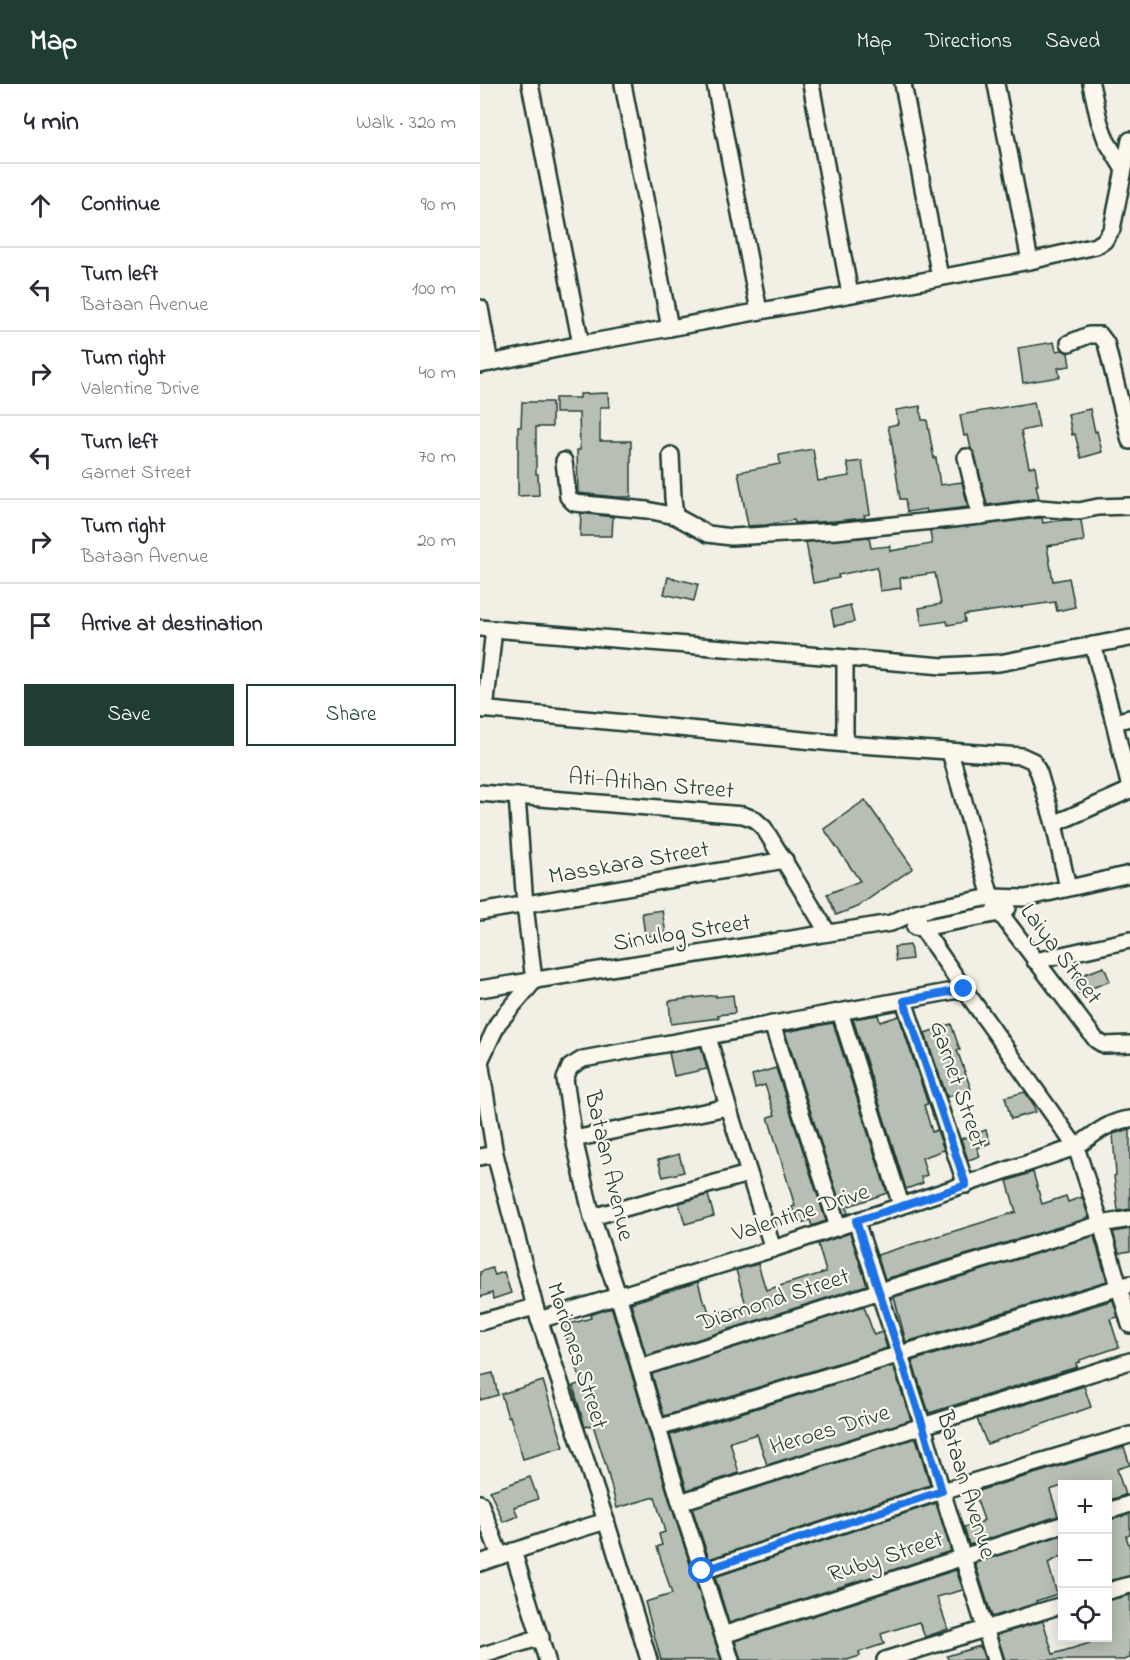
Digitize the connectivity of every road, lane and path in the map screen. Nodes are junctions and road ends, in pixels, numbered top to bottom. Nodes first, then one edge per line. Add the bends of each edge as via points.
1 (530, 84) edge
2 (623, 84) edge
3 (715, 84) edge
4 (812, 84) edge
5 (903, 84) edge
6 (996, 84) edge
7 (1091, 84) edge
8 (1130, 140) edge
9 (1124, 168) junction
10 (1030, 261) junction
11 (940, 277) junction
12 (850, 294) junction
13 (480, 308) edge
14 (759, 311) junction
15 (670, 328) junction
16 (1068, 343) dead end
17 (581, 344) junction
18 (485, 364) edge
19 (1130, 441) edge
20 (671, 455) dead end
21 (966, 456) dead end
22 (564, 461) dead end
23 (1130, 506) edge
24 (675, 516) junction
25 (980, 516) junction
26 (487, 629) edge
27 (1130, 638) edge
28 (1093, 645) junction
29 (845, 658) junction
30 (482, 710) edge
31 (1130, 718) edge
32 (1114, 722) junction
33 (845, 744) junction
34 (950, 752) junction
35 (1130, 789) edge
36 (480, 793) edge
37 (517, 796) junction
38 (1054, 824) junction
39 (785, 860) junction
40 (1130, 874) edge
41 (1068, 888) junction
42 (991, 897) junction
43 (1026, 898) junction
44 (525, 905) junction
45 (480, 912) edge
46 (915, 912) junction
47 (1000, 913) junction
48 (891, 923) junction
49 (922, 928) junction
50 (828, 933) junction
51 (1130, 940) edge
52 (1035, 961) junction
53 (534, 981) junction
54 (480, 989) edge
55 (964, 989) junction
56 (904, 1001) junction
57 (840, 1012) junction
58 (772, 1024) junction
59 (708, 1037) junction
60 (1130, 1044) edge
61 (480, 1061) edge
62 (728, 1107) junction
63 (1130, 1119) edge
64 (574, 1139) junction
65 (1076, 1147) junction
66 (488, 1155) edge
67 (748, 1174) junction
68 (966, 1185) junction
69 (901, 1205) junction
70 (592, 1217) junction
71 (1130, 1219) edge
72 (856, 1221) junction
73 (1101, 1224) junction
74 (838, 1227) junction
75 (772, 1249) junction
76 (1124, 1286) edge
77 (880, 1291) junction
78 (618, 1295) junction
79 (537, 1313) junction
80 (480, 1322) edge
81 (1130, 1325) edge
82 (900, 1354) junction
83 (1130, 1361) edge
84 (640, 1368) junction
85 (923, 1426) junction
86 (658, 1428) junction
87 (1130, 1435) edge
88 (942, 1491) junction
89 (680, 1502) junction
90 (480, 1503) edge
91 (1130, 1504) edge
92 (1112, 1509) edge
93 (606, 1521) junction
94 (1058, 1526) edge
95 (507, 1553) junction
96 (963, 1557) junction
97 (480, 1563) edge
98 (702, 1571) junction
99 (1130, 1585) edge
100 (1112, 1590) edge
101 (1058, 1606) edge
102 (986, 1628) junction
103 (723, 1635) junction
104 (541, 1637) junction
105 (480, 1656) edge
106 (547, 1660) edge
107 (649, 1660) edge
108 (731, 1660) edge
109 (885, 1660) edge
110 (995, 1660) edge

1 - 17 street
2 - 15 street
3 - 14 street
4 - 12 street
5 - 11 street
6 - 10 street
7 - 9 street via 1106,140
8 - 9 street
9 - 10 street via 1112,229 1104,241
10 - 11 street
11 - 12 street
12 - 14 street
13 - 18 street
14 - 15 street
15 - 17 street
16 - 19 street via 1100,335 1106,343
17 - 18 street
20 - 24 street
21 - 25 street
22 - 24 street via 568,497 574,503
23 - 25 street via 1068,512 1039,508
24 - 25 street via 708,534 731,537
26 - 29 street
26 - 30 street
27 - 28 street
28 - 29 street via 999,663 943,666
28 - 32 street
29 - 33 street
30 - 33 street
31 - 32 street
32 - 35 street
33 - 34 street
34 - 38 street via 1022,756 1033,761 1040,772
34 - 42 street, Laiya Street
35 - 38 street
36 - 37 street, Ati-Atihan Street
37 - 39 street, Ati-Atihan Street via 743,815 764,828
37 - 44 street
38 - 41 street
39 - 44 street, Masskara Street
39 - 50 street, Ati-Atihan Street
40 - 41 street
41 - 43 street
42 - 43 street
42 - 46 street
42 - 47 street, Laiya Street
43 - 47 street
44 - 45 street, Masskara Street
44 - 53 street
46 - 48 street
46 - 49 street
47 - 49 street
47 - 52 street, Laiya Street
48 - 49 street
48 - 50 street, Sinulog Street
49 - 55 street
50 - 53 street, Sinulog Street
51 - 52 street
52 - 60 street, Laiya Street via 1095,1040 1104,1045
53 - 54 street, Sinulog Street
53 - 61 street, Moriones Street via 498,1023
55 - 56 street, Bataan Avenue
55 - 65 street
56 - 57 street, Bataan Avenue
56 - 68 street, Garnet Street
57 - 58 street, Bataan Avenue
57 - 69 street
58 - 59 street, Bataan Avenue
58 - 74 street
59 - 62 street
59 - 64 street, Bataan Avenue via 583,1059 570,1066 565,1079
61 - 66 street, Moriones Street
62 - 64 street
62 - 67 street
63 - 65 street, Valentine Drive via 1119,1120
64 - 70 street, Bataan Avenue
65 - 68 street, Valentine Drive
65 - 73 street
66 - 79 street, Moriones Street
67 - 70 street
67 - 75 street
68 - 69 street, Valentine Drive
69 - 72 street, Valentine Drive
70 - 78 street, Bataan Avenue
71 - 73 street, Diamond Street
72 - 74 street, Valentine Drive
72 - 77 street, Bataan Avenue
73 - 76 street
73 - 77 street, Diamond Street
74 - 75 street, Valentine Drive
75 - 78 street, Valentine Drive
76 - 81 street
76 - 82 street
77 - 82 street, Bataan Avenue
77 - 84 street, Diamond Street
78 - 79 street, Valentine Drive
78 - 84 street, Bataan Avenue
79 - 80 street, Valentine Drive
79 - 93 street, Moriones Street
82 - 85 street, Bataan Avenue
82 - 86 street
83 - 85 street, Heroes Drive
84 - 86 street, Bataan Avenue
85 - 88 street, Bataan Avenue
85 - 89 street, Heroes Drive
86 - 89 street, Bataan Avenue
87 - 88 street
88 - 96 street, Bataan Avenue
88 - 98 street
89 - 98 street, Bataan Avenue
90 - 95 street
91 - 92 street
93 - 95 street
93 - 107 street, Moriones Street
94 - 96 street, Ruby Street
95 - 97 street
95 - 104 street
96 - 102 street, Bataan Avenue
96 - 103 street, Ruby Street
98 - 103 street, Bataan Avenue
99 - 100 street
101 - 102 street
102 - 109 street
102 - 110 street, Bataan Avenue
103 - 108 street, Bataan Avenue
104 - 105 street
104 - 106 street

